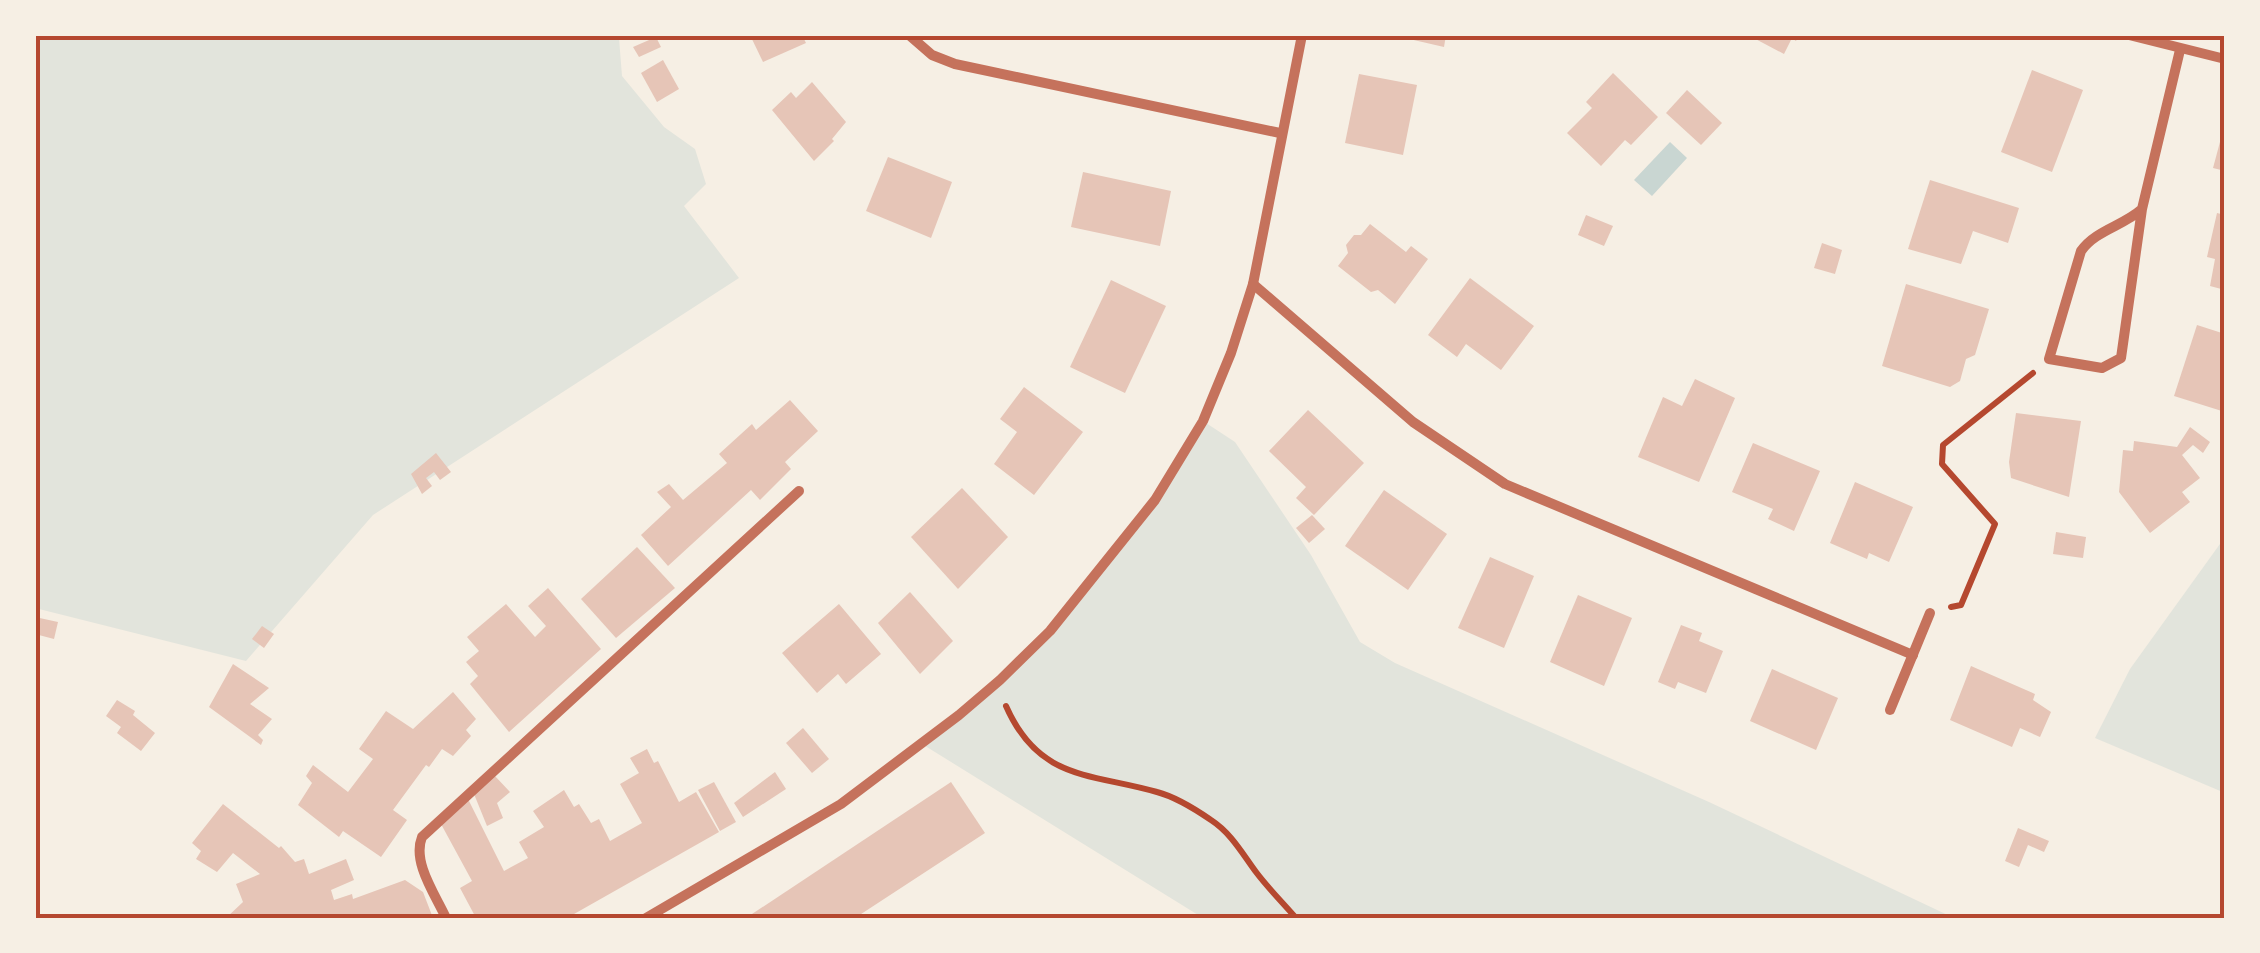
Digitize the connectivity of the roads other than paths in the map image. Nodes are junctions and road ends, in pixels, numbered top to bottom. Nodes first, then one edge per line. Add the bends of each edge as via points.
1 (909, 35) edge
2 (1302, 35) edge
3 (2130, 35) edge
4 (2180, 50) junction
5 (2225, 59) edge
6 (1280, 133) junction
7 (2142, 209) junction
8 (1252, 284) junction
9 (798, 491) dead end
10 (1930, 613) road end
11 (1913, 655) junction
12 (1890, 710) dead end
13 (446, 918) edge
14 (646, 918) edge

1 - 6 street via 954,64
2 - 6 street
3 - 4 street
4 - 5 street
4 - 7 street
6 - 8 street
7 - 7 street via 2121,358 2102,368 2049,359 2080,250
8 - 11 street via 1413,422 1505,484
8 - 14 street via 1203,421 1155,500 1050,632 885,773
9 - 13 street via 422,837 421,864
10 - 11 street
11 - 12 street

